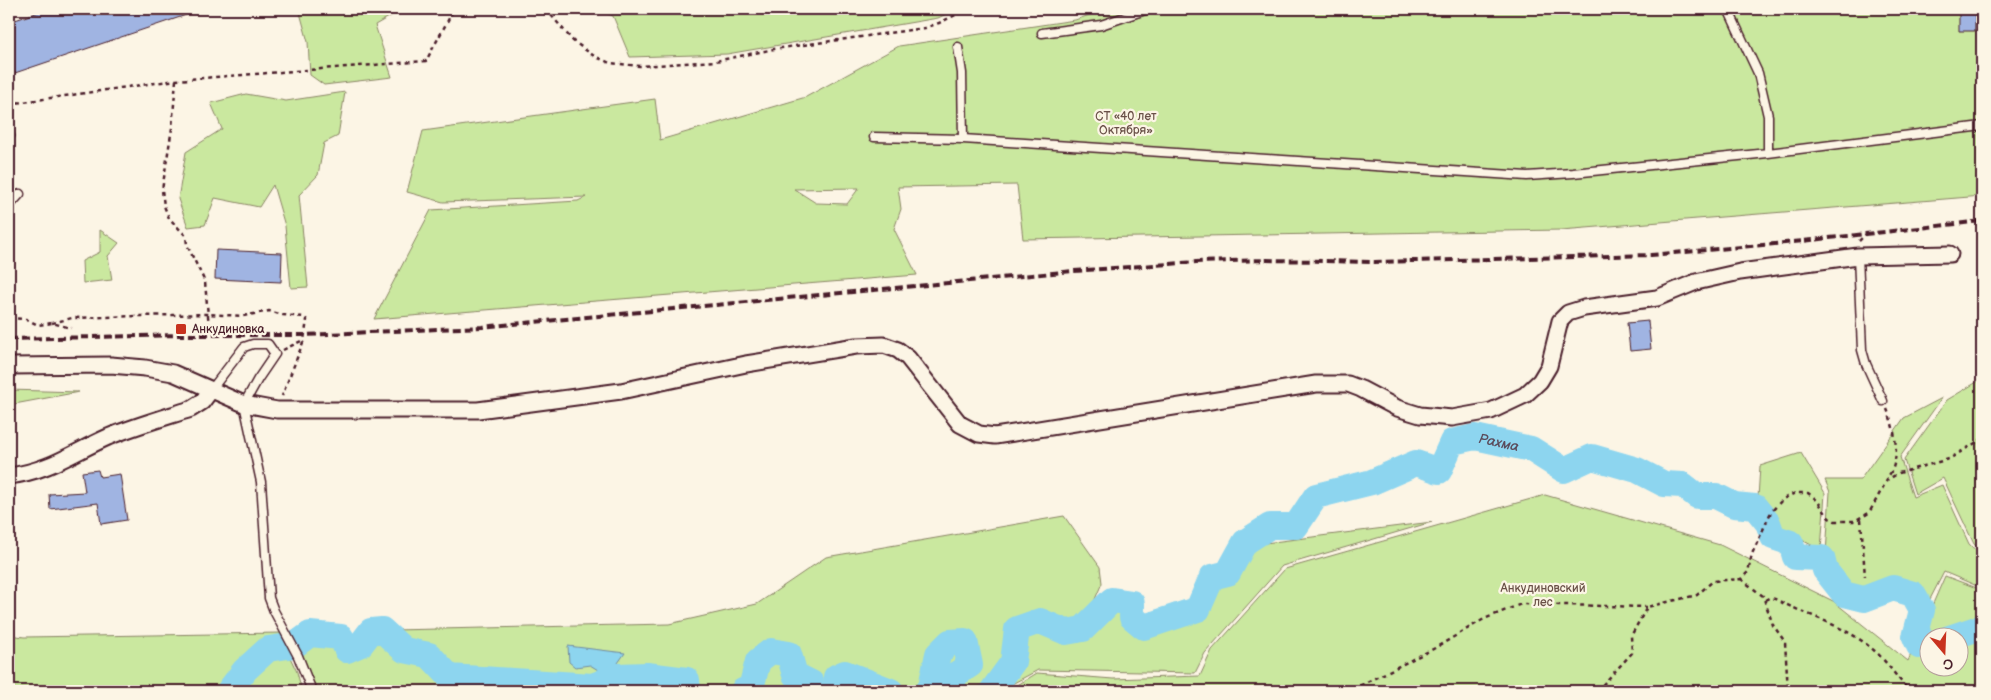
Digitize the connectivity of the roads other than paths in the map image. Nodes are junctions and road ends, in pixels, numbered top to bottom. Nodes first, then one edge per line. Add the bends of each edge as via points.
1 (1148, 9) edge
2 (1728, 9) edge
3 (1042, 34) dead end
4 (958, 47) dead end
5 (1982, 126) edge
6 (874, 137) dead end
7 (963, 139) junction
8 (1768, 153) junction
9 (20, 194) dead end
10 (9, 206) edge
11 (1950, 254) dead end
12 (1858, 256) junction
13 (9, 366) edge
14 (211, 390) junction
15 (1883, 401) road end
16 (244, 404) junction
17 (9, 476) edge
18 (312, 691) edge

1 - 3 lane via 1101,25
2 - 8 lane via 1758,74 1768,116
4 - 7 lane via 962,73
5 - 8 lane
6 - 7 lane
7 - 8 lane via 1527,176
9 - 10 lane
11 - 12 street
12 - 15 lane via 1862,350
12 - 16 street via 1740,272 1696,282 1656,298 1568,313 1560,321 1549,366 1540,381 1525,395 1491,411 1452,418 1398,408 1348,384 1316,384 995,436 979,434 960,424 908,358 884,345 856,346 746,364 621,391 478,410 277,410
13 - 14 street via 145,368 173,373
14 - 16 street
14 - 16 lane via 244,347 268,344 275,354
14 - 17 street via 202,402 191,409 107,438 34,472
16 - 18 lane via 261,482 269,598

